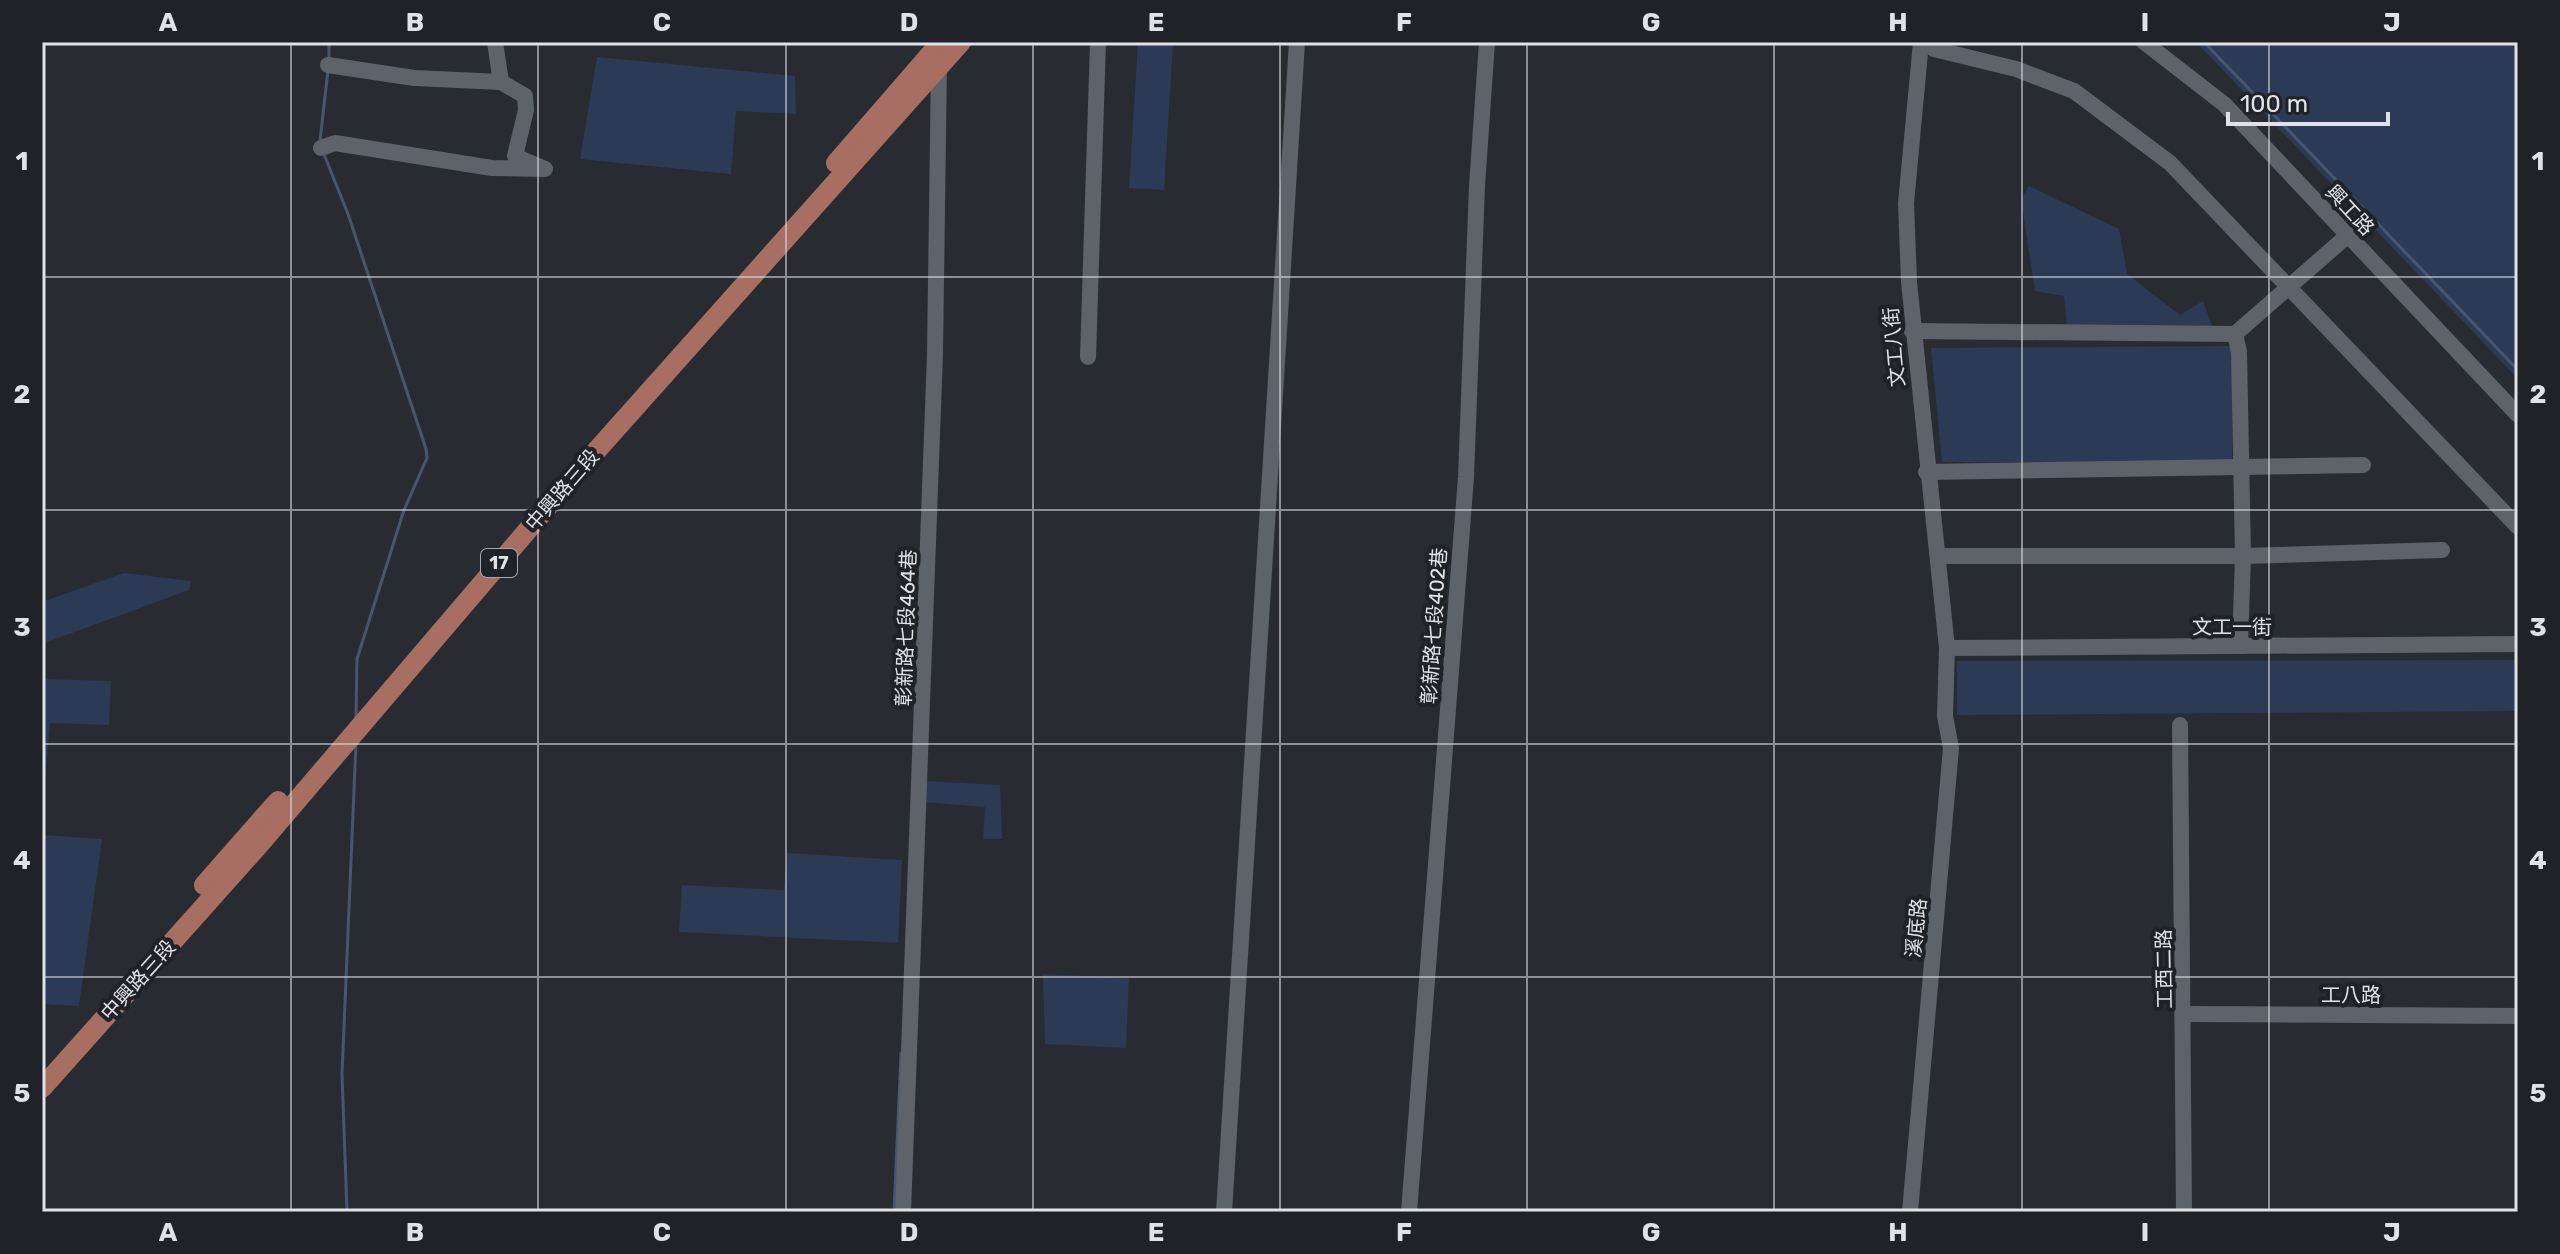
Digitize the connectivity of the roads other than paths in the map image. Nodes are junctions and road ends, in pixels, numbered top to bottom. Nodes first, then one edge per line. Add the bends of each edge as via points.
1 (495, 42) edge
2 (961, 42) edge
3 (1098, 42) edge
4 (1297, 42) edge
5 (1487, 42) edge
6 (1923, 42) edge
7 (2144, 42) edge
8 (940, 43) edge
9 (328, 65) dead end
10 (939, 70) junction
11 (501, 82) junction
12 (321, 148) dead end
13 (2347, 236) junction
14 (2289, 290) junction
15 (1912, 331) junction
16 (2235, 334) junction
17 (1088, 357) dead end
18 (2518, 415) edge
19 (2363, 465) dead end
20 (2240, 469) junction
21 (1926, 472) junction
22 (2518, 527) edge
23 (2442, 550) dead end
24 (1938, 556) junction
25 (2243, 556) junction
26 (2518, 644) edge
27 (2240, 646) junction
28 (1947, 648) junction
29 (2180, 725) dead end
30 (2184, 1014) junction
31 (2518, 1016) edge
32 (42, 1069) edge
33 (42, 1088) edge
34 (903, 1212) edge
35 (1224, 1212) edge
36 (1409, 1212) edge
37 (1910, 1212) edge
38 (2184, 1212) edge

1 - 11 street
2 - 10 main road, 中興路三段 / 17
3 - 17 street
4 - 35 street
5 - 36 street, 彰新路七段402巷 via 1466,477
6 - 14 street via 2074,91 2170,163
6 - 15 street, 文工八街 via 1906,203
7 - 13 street, 興工路 via 2224,104
8 - 10 street, 彰新路七段464巷
8 - 32 main road, 中興路三段 / 17
9 - 11 street via 414,78
10 - 33 main road, 中興路三段 / 17 via 584,465 258,846
10 - 34 street, 彰新路七段464巷 via 934,414
11 - 12 street via 525,96 515,156 545,169 492,168 335,143
13 - 14 street
13 - 18 street, 興工路
14 - 16 street
14 - 22 street
15 - 16 street
15 - 21 street, 文工八街
16 - 20 street
19 - 20 street
20 - 21 street
20 - 25 street
21 - 24 street, 文工八街
23 - 25 street
24 - 25 street
24 - 28 street, 文工八街
25 - 27 street
26 - 27 street, 文工一街
27 - 28 street, 文工一街
28 - 37 street, 溪底路 via 1950,777
29 - 30 street, 工西二路
30 - 31 street, 工八路
30 - 38 street, 工西二路

